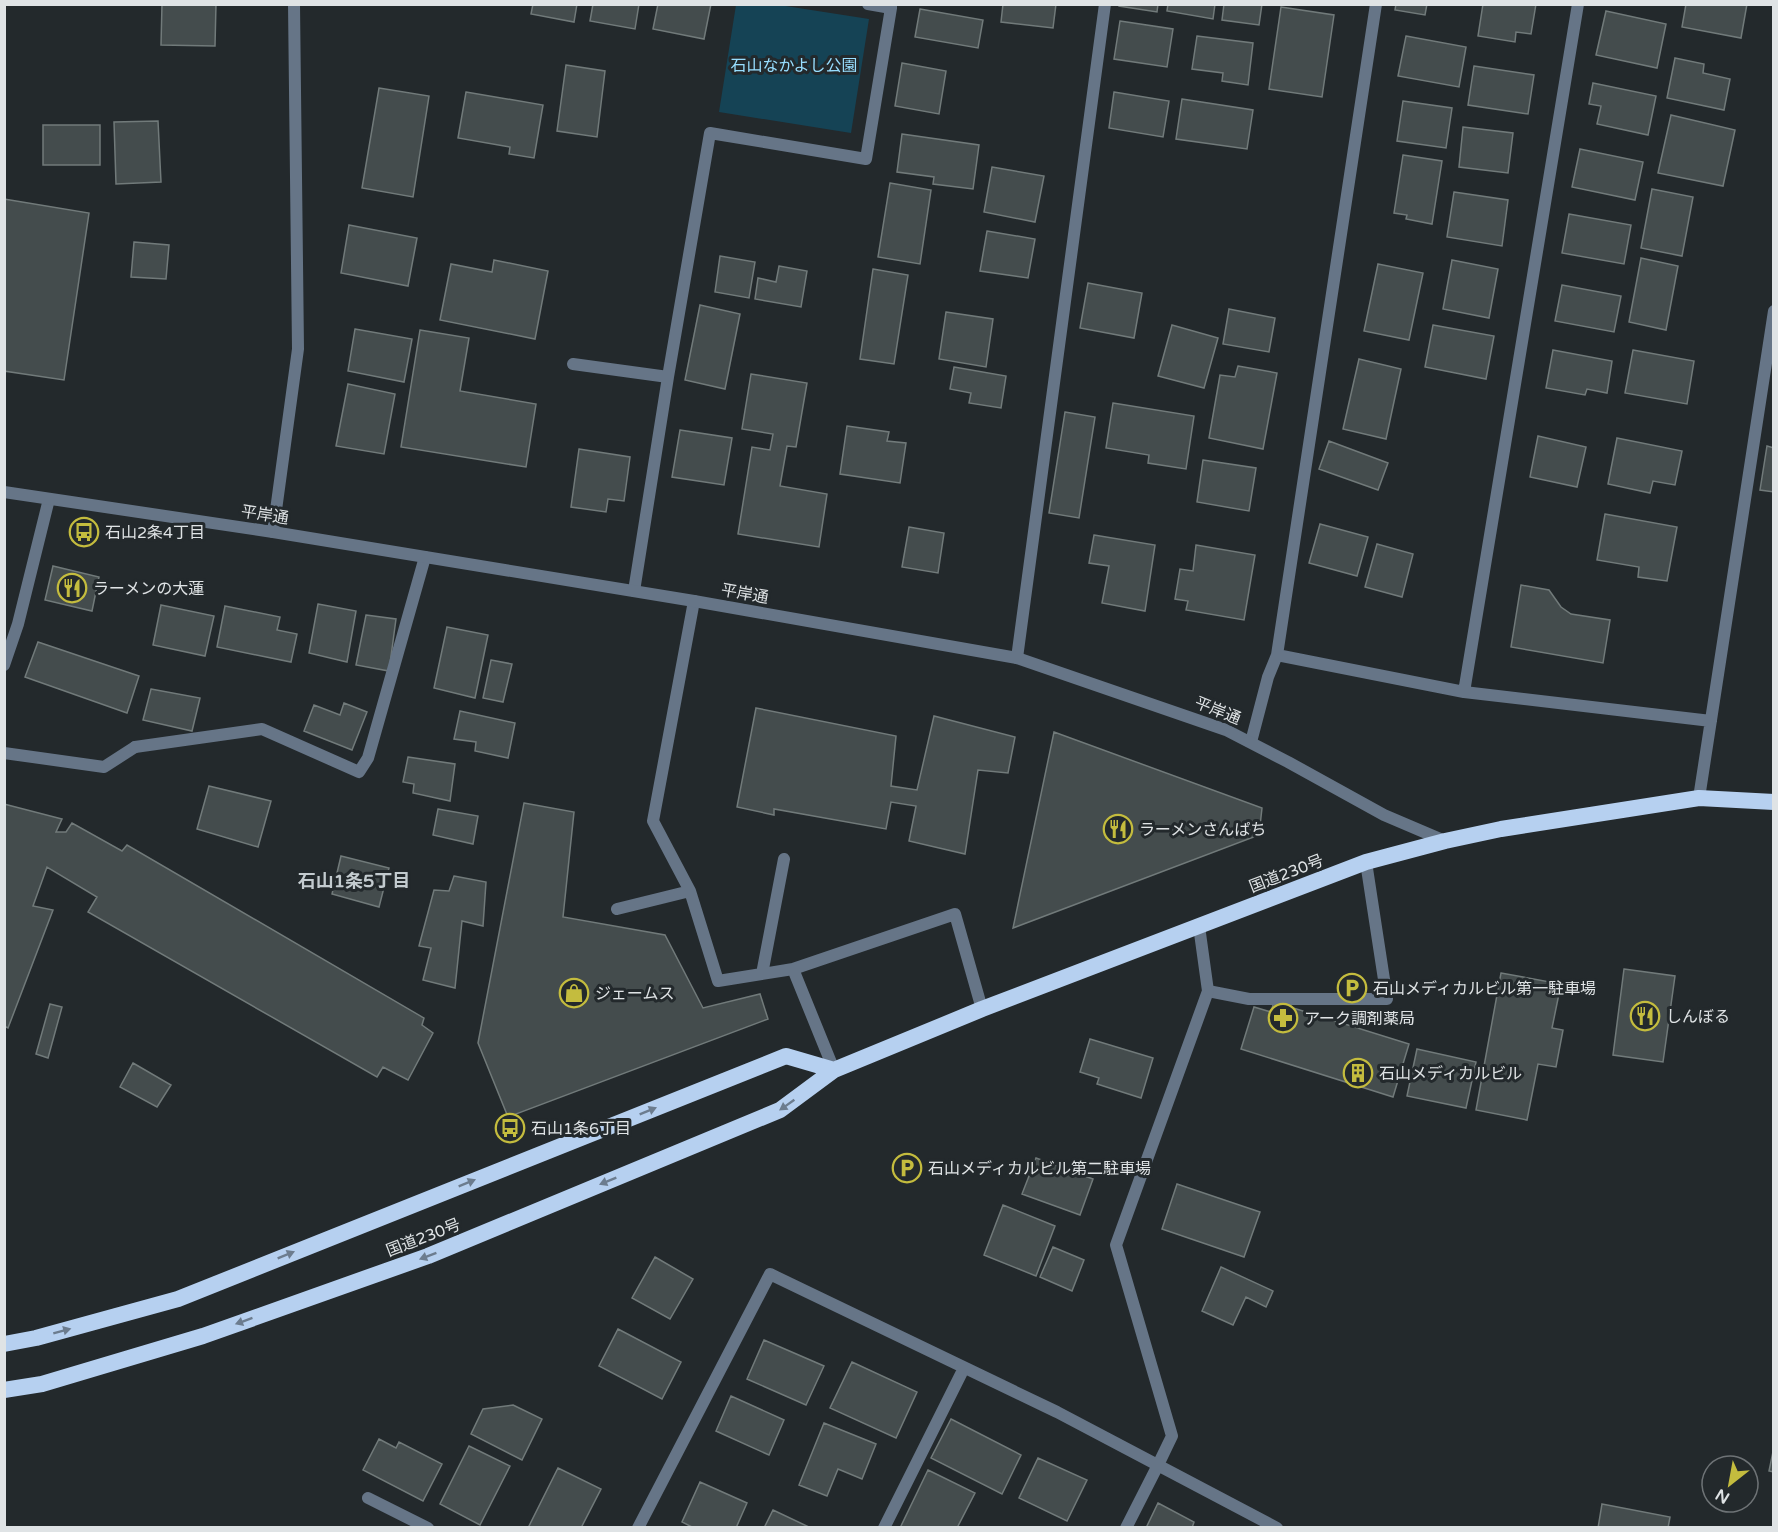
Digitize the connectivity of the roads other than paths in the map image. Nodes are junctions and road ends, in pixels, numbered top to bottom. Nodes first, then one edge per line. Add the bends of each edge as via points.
1 (294, 4) edge
2 (867, 4) edge
3 (1105, 4) edge
4 (1376, 4) edge
5 (1578, 4) edge
6 (891, 6) edge
7 (1773, 311) edge
8 (573, 364) dead end
9 (668, 377) junction
10 (4, 492) edge
11 (49, 499) junction
12 (273, 532) junction
13 (426, 557) junction
14 (634, 591) junction
15 (694, 601) junction
16 (1277, 655) junction
17 (1017, 658) junction
18 (4, 665) edge
19 (1464, 692) junction
20 (1711, 721) junction
21 (1251, 742) junction
22 (4, 753) edge
23 (1699, 798) junction
24 (1773, 802) edge
25 (1445, 841) junction
26 (784, 859) dead end
27 (1366, 862) junction
28 (690, 891) junction
29 (617, 909) dead end
30 (1199, 926) junction
31 (793, 969) junction
32 (762, 974) junction
33 (1209, 991) junction
34 (982, 1009) junction
35 (834, 1070) junction
36 (4, 1344) edge
37 (964, 1368) junction
38 (4, 1390) edge
39 (1158, 1465) junction
40 (368, 1498) dead end
41 (428, 1527) edge
42 (638, 1527) edge
43 (884, 1527) edge
44 (1126, 1527) edge
45 (1276, 1527) edge

1 - 12 street via 298,349
2 - 6 street
3 - 17 street
4 - 16 street
5 - 19 street
6 - 9 street via 866,159 710,133
7 - 20 street
8 - 9 street
9 - 14 street
10 - 11 street, 平岸通
11 - 12 street, 平岸通
11 - 18 street
12 - 13 street, 平岸通
13 - 14 street, 平岸通
13 - 22 street via 368,758 359,772 262,729 135,747 104,767
14 - 15 street, 平岸通
15 - 17 street, 平岸通
15 - 28 street via 653,821
16 - 19 street
16 - 21 street
17 - 21 street, 平岸通 via 1197,719
19 - 20 street
20 - 23 street
21 - 25 street, 平岸通 via 1384,815
23 - 24 highway, 国道230号
23 - 25 highway, 国道230号
25 - 27 highway, 国道230号
26 - 32 street
27 - 30 highway, 国道230号
27 - 33 street via 1387,999 1249,999
28 - 29 street
28 - 32 street via 718,981
30 - 33 street
30 - 34 highway, 国道230号
31 - 32 street
31 - 34 street via 955,914
31 - 35 street
33 - 39 street via 1116,1245 1172,1436
34 - 35 highway, 国道230号
36 -> 35 highway, 国道230号 via 178,1299 786,1056
35 -> 38 highway, 国道230号 via 780,1110 428,1256 203,1336 42,1384
37 - 39 street
37 - 42 street via 770,1274
37 - 43 street
39 - 44 street
39 - 45 street
40 - 41 street

